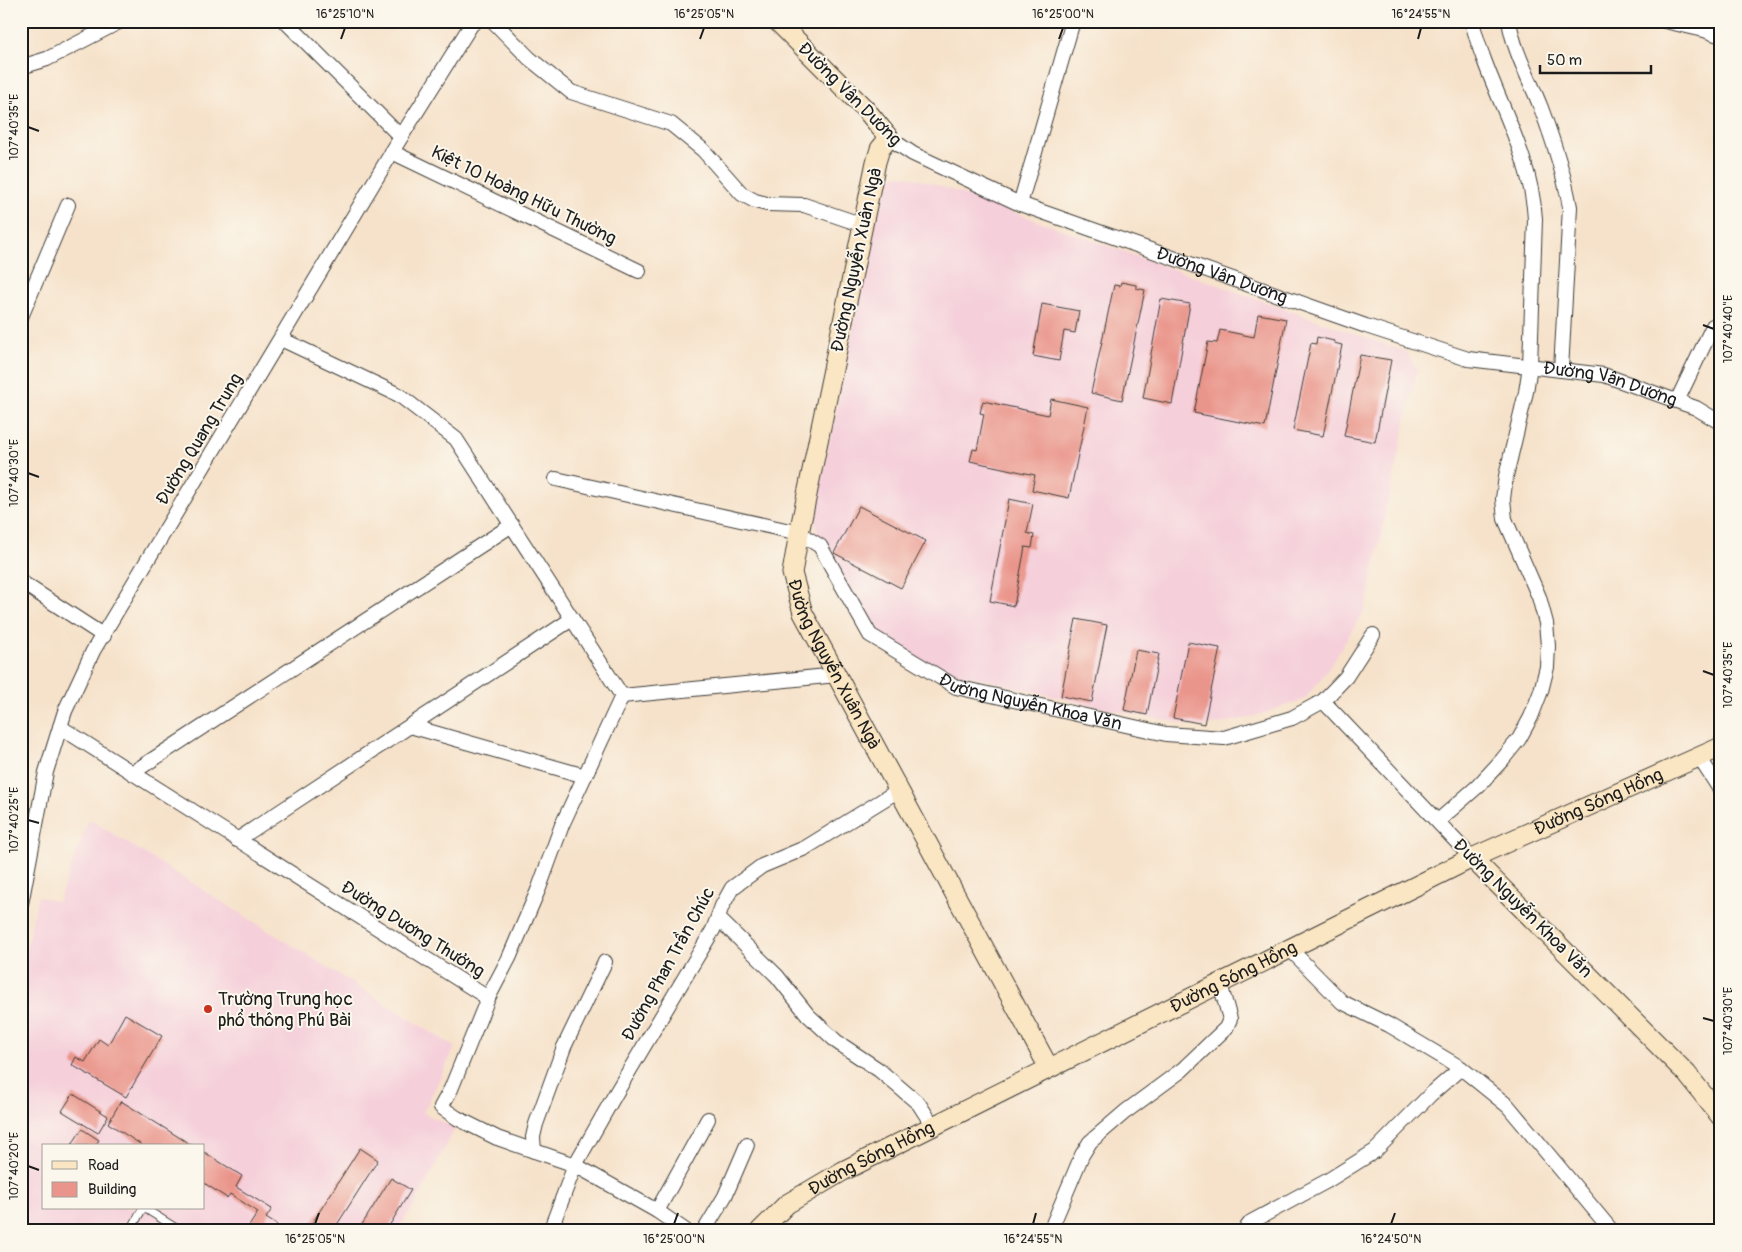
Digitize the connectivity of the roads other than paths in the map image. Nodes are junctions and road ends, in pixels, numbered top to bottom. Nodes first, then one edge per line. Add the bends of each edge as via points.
1 (121, 21) edge
2 (285, 21) edge
3 (476, 21) edge
4 (493, 21) edge
5 (776, 21) edge
6 (1073, 21) edge
7 (1472, 21) edge
8 (1509, 21) edge
9 (1665, 21) edge
10 (1721, 36) edge
11 (21, 67) edge
12 (401, 137) junction
13 (889, 138) junction
14 (392, 152) junction
15 (1020, 204) junction
16 (68, 205) dead end
17 (863, 225) junction
18 (639, 271) dead end
19 (21, 317) edge
20 (1721, 326) edge
21 (281, 339) junction
22 (1530, 366) junction
23 (1561, 370) junction
24 (1677, 401) junction
25 (1721, 423) edge
26 (556, 479) dead end
27 (512, 525) junction
28 (799, 532) junction
29 (21, 582) edge
30 (572, 619) junction
31 (1373, 635) dead end
32 (104, 636) junction
33 (837, 675) junction
34 (622, 696) junction
35 (1324, 701) junction
36 (410, 726) junction
37 (60, 727) junction
38 (1721, 747) edge
39 (1699, 757) junction
40 (132, 773) junction
41 (585, 776) junction
42 (899, 790) junction
43 (1721, 791) edge
44 (1438, 821) junction
45 (237, 840) junction
46 (1472, 858) junction
47 (21, 904) edge
48 (718, 918) junction
49 (1290, 949) junction
50 (605, 962) dead end
51 (1220, 984) junction
52 (488, 998) junction
53 (1050, 1068) junction
54 (1461, 1068) junction
55 (1721, 1117) edge
56 (708, 1119) dead end
57 (933, 1126) junction
58 (747, 1145) dead end
59 (534, 1151) junction
60 (575, 1165) junction
61 (143, 1210) edge
62 (147, 1210) edge
63 (657, 1211) junction
64 (130, 1231) edge
65 (181, 1231) edge
66 (550, 1231) edge
67 (686, 1231) edge
68 (704, 1231) edge
69 (760, 1231) edge
70 (1050, 1231) edge
71 (1244, 1231) edge
72 (1612, 1231) edge

1 - 11 street via 47,59
2 - 12 street
3 - 12 street, Đường Quang Trung
4 - 17 street via 529,58 571,92 671,124 703,150 742,194 767,204 804,205
5 - 13 street, Đường Vân Dương via 867,111
6 - 15 street
7 - 22 street via 1533,196
8 - 23 street via 1515,46 1541,108 1567,187 1570,207
9 - 10 street
12 - 14 street, Đường Quang Trung
13 - 15 street, Đường Vân Dương via 921,159
13 - 17 street, Đường Nguyễn Xuân Ngà via 880,149 876,162
14 - 18 street, Kiệt 10 Hoàng Hữu Thường
14 - 21 street, Đường Quang Trung
15 - 22 street, Đường Vân Dương via 1468,359
16 - 19 street
17 - 28 street, Đường Nguyễn Xuân Ngà
20 - 24 street via 1713,326
21 - 27 street via 399,395 456,439
21 - 32 street, Đường Quang Trung
22 - 23 street, Đường Vân Dương
22 - 44 street via 1503,499 1505,519 1539,597 1546,623 1547,667 1541,691 1519,739 1478,786
23 - 24 street, Đường Vân Dương via 1604,375
24 - 25 street, Đường Vân Dương
26 - 28 street
27 - 30 street
27 - 40 street
28 - 33 street, Đường Nguyễn Xuân Ngà via 792,573 803,613
28 - 35 street, Đường Nguyễn Khoa Văn via 820,546 870,634 956,687 1166,734 1224,738 1292,718
29 - 32 street
30 - 34 street
30 - 36 street
31 - 35 street, Đường Nguyễn Khoa Văn via 1346,677
32 - 37 street, Đường Quang Trung via 93,651 64,711
33 - 34 street
33 - 42 street, Đường Nguyễn Xuân Ngà
34 - 41 street
35 - 44 street, Đường Nguyễn Khoa Văn
36 - 41 street
36 - 45 street
37 - 40 street, Đường Dương Thưởng
37 - 47 street, Đường Quang Trung via 46,772
38 - 39 street, Đường Sóng Hồng
39 - 43 street
39 - 46 street, Đường Sóng Hồng
40 - 45 street, Đường Dương Thưởng
41 - 52 street via 509,958
42 - 48 street, Đường Phan Trần Chúc via 805,848 762,866 732,888
42 - 53 street, Đường Nguyễn Xuân Ngà
44 - 46 street, Đường Nguyễn Khoa Văn
45 - 52 street, Đường Dương Thưởng
46 - 49 street, Đường Sóng Hồng
46 - 55 street, Đường Nguyễn Khoa Văn via 1687,1074
48 - 57 street via 777,976 808,1015 919,1104
48 - 60 street, Đường Phan Trần Chúc
49 - 51 street, Đường Sóng Hồng
49 - 54 street via 1342,1002 1389,1025
50 - 59 street via 564,1047 536,1124
51 - 53 street, Đường Sóng Hồng
51 - 70 street via 1230,1019 1226,1028 1182,1070 1090,1142
52 - 59 street, Đường Dương Thưởng via 441,1108 497,1138
53 - 57 street, Đường Sóng Hồng
54 - 71 street via 1376,1151 1251,1222
54 - 72 street via 1508,1106
56 - 63 street
57 - 69 street, Đường Sóng Hồng via 843,1171 787,1204
58 - 68 street via 725,1196
59 - 60 street, Đường Dương Thưởng
60 - 63 street, Đường Dương Thưởng
60 - 66 street, Đường Phan Trần Chúc
61 - 64 lane
62 - 65 lane
63 - 67 street, Đường Dương Thưởng

